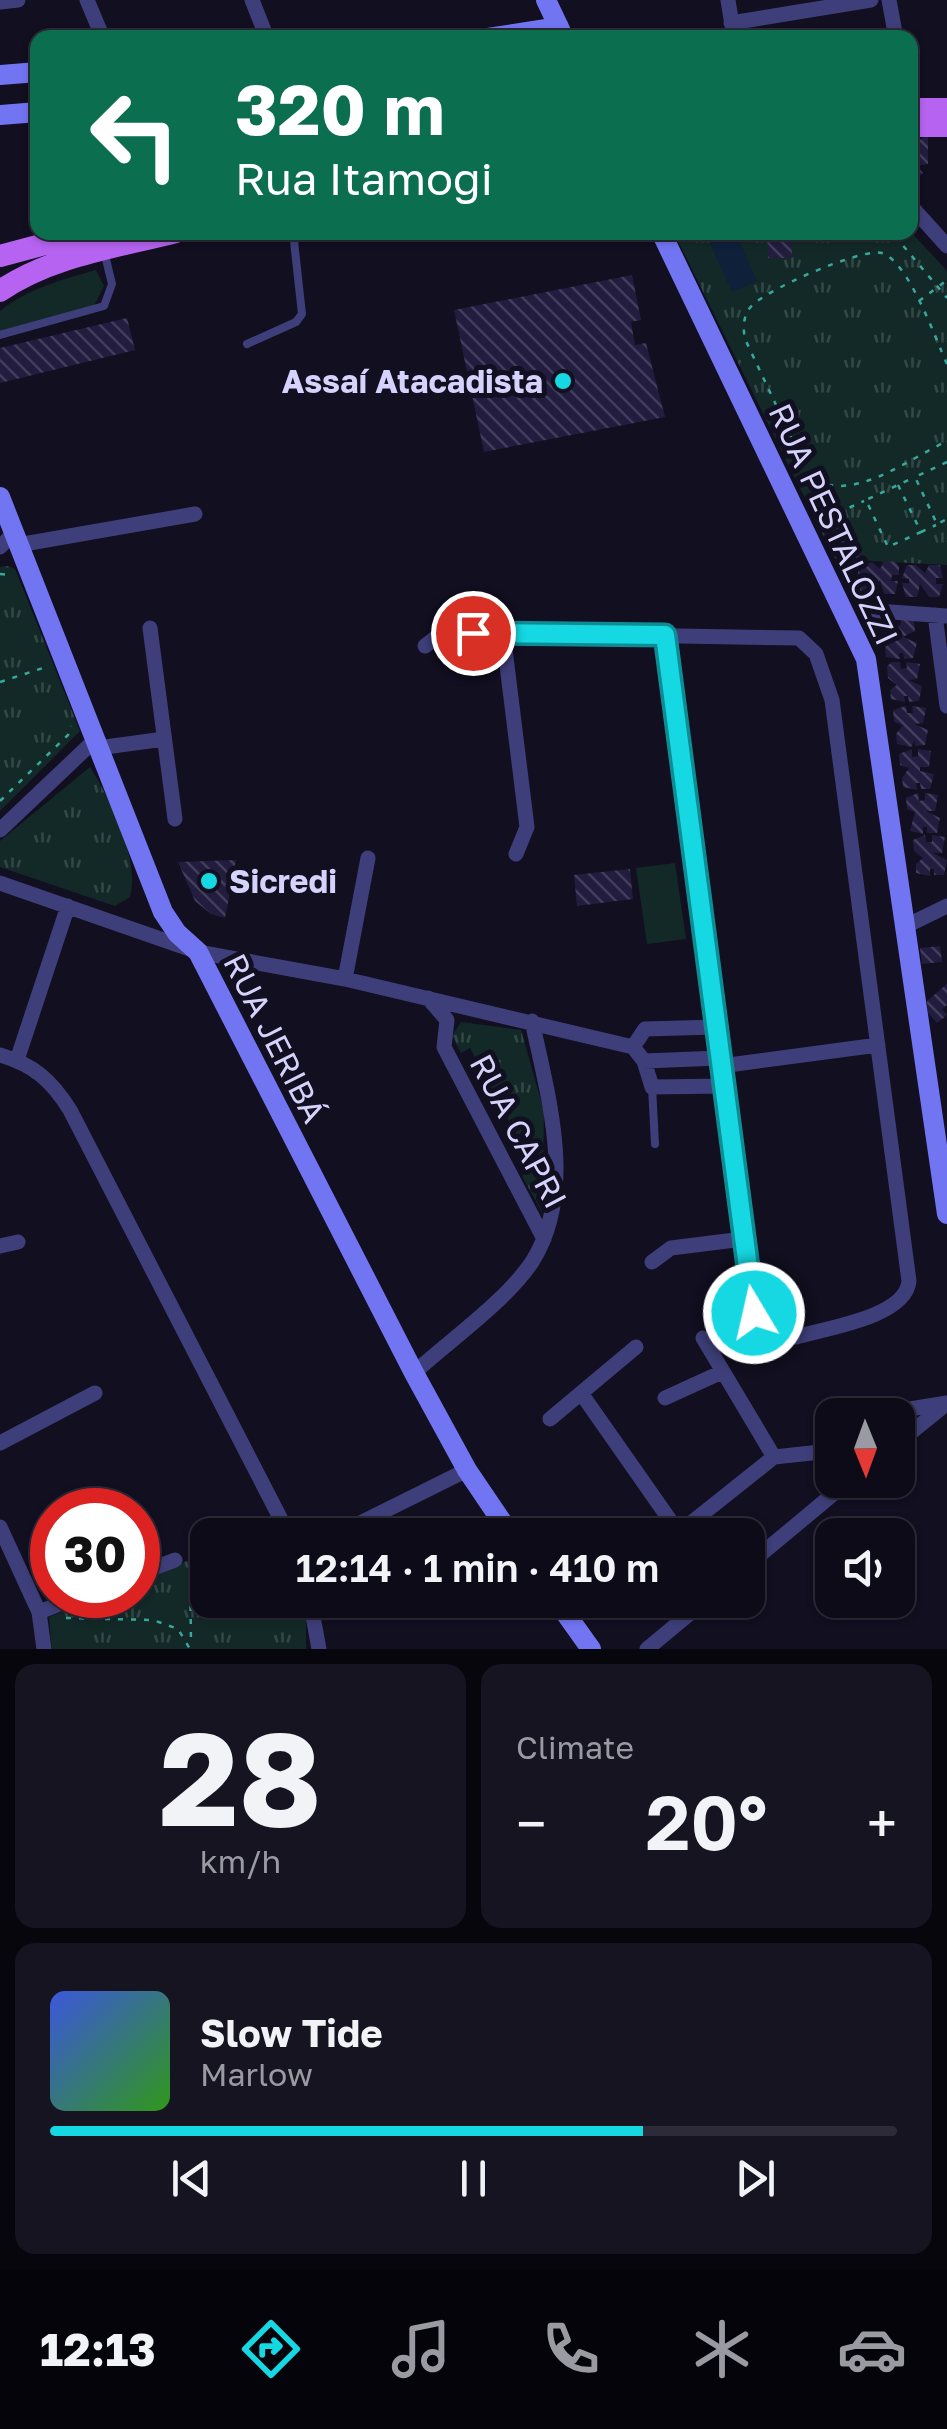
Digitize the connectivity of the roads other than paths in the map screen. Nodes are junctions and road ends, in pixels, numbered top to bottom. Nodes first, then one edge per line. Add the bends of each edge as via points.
1 (13, 0) edge
2 (88, 0) edge
3 (252, 0) edge
4 (546, 0) edge
5 (728, 0) edge
6 (871, 0) edge
7 (889, 0) edge
8 (0, 2) edge
9 (100, 30) edge
10 (264, 30) edge
11 (561, 30) edge
12 (732, 30) edge
13 (895, 30) edge
14 (30, 73) edge
15 (0, 75) edge
16 (947, 108) edge
17 (918, 109) edge
18 (30, 112) edge
19 (0, 114) edge
20 (918, 126) edge
21 (947, 126) edge
22 (918, 214) edge
23 (295, 240) edge
24 (665, 240) edge
25 (97, 242) edge
26 (947, 246) edge
27 (0, 248) edge
28 (30, 248) junction
29 (0, 256) edge
30 (0, 292) edge
31 (0, 335) edge
32 (247, 344) dead end
33 (0, 497) edge
34 (195, 514) dead end
35 (10, 542) edge
36 (877, 611) dead end
37 (941, 616) edge
38 (150, 628) dead end
39 (503, 633) junction
40 (665, 635) junction
41 (425, 646) dead end
42 (947, 706) edge
43 (164, 739) junction
44 (97, 744) junction
45 (174, 819) dead end
46 (0, 830) edge
47 (516, 854) dead end
48 (368, 858) dead end
49 (0, 883) edge
50 (68, 906) junction
51 (947, 906) edge
52 (906, 926) junction
53 (198, 952) junction
54 (345, 979) junction
55 (428, 998) junction
56 (532, 1021) junction
57 (716, 1027) junction
58 (878, 1044) junction
59 (633, 1051) junction
60 (0, 1055) edge
61 (17, 1060) junction
62 (720, 1062) junction
63 (724, 1086) junction
64 (652, 1088) junction
65 (655, 1144) dead end
66 (945, 1189) edge
67 (947, 1214) edge
68 (544, 1238) junction
69 (744, 1239) junction
70 (18, 1242) dead end
71 (0, 1246) edge
72 (652, 1262) dead end
73 (703, 1338) dead end
74 (636, 1347) dead end
75 (722, 1372) junction
76 (414, 1374) junction
77 (96, 1393) dead end
78 (581, 1393) junction
79 (665, 1398) dead end
80 (947, 1403) edge
81 (915, 1408) edge
82 (550, 1419) dead end
83 (915, 1428) edge
84 (0, 1444) edge
85 (815, 1453) edge
86 (774, 1457) junction
87 (466, 1470) junction
88 (821, 1498) edge
89 (280, 1518) edge
90 (370, 1518) edge
91 (499, 1518) edge
92 (667, 1518) edge
93 (698, 1518) edge
94 (0, 1527) edge
95 (4, 1544) edge
96 (765, 1549) edge
97 (182, 1564) road end
98 (160, 1569) edge
99 (30, 1585) edge
100 (48, 1618) edge
101 (313, 1618) edge
102 (569, 1618) edge
103 (684, 1618) edge
104 (44, 1649) edge
105 (319, 1649) edge
106 (591, 1649) edge
107 (647, 1649) edge

1 - 8 street
2 - 9 street
3 - 10 street
4 - 11 street
5 - 12 street
6 - 12 street
7 - 13 street
14 - 15 street
16 - 17 main road
18 - 19 street
20 - 21 main road
22 - 26 street
23 - 32 lane via 302,314
24 - 52 street, RUA PESTALOZZI via 866,659
25 - 28 main road
25 - 30 main road
25 - 31 lane via 112,284 104,306
27 - 28 street
28 - 29 main road
33 - 35 street, RUA JERIBÁ
34 - 35 street
35 - 44 street, RUA JERIBÁ
36 - 37 street
37 - 42 street
38 - 43 street
39 - 40 street
39 - 41 street via 443,632
39 - 47 street via 527,827
40 - 57 street
40 - 58 street via 799,638 810,644 832,700
43 - 44 street
43 - 45 street
44 - 46 street
44 - 53 street, RUA JERIBÁ via 163,912
48 - 54 street
49 - 50 street
50 - 53 street
50 - 61 street
51 - 52 street
52 - 66 street, RUA PESTALOZZI
53 - 54 street
53 - 76 street, RUA JERIBÁ
54 - 55 street
55 - 56 street
55 - 68 street, RUA CAPRI via 446,1020 444,1047
56 - 59 street
56 - 68 street, RUA CAPRI via 554,1141
57 - 59 street via 645,1029
57 - 62 street
58 - 62 street
58 - 69 street via 909,1281 902,1300 796,1337 772,1332 754,1313
59 - 62 street
59 - 64 street
60 - 61 street
61 - 89 street via 53,1084 70,1110
62 - 63 street
63 - 64 street
63 - 69 street
64 - 65 lane
66 - 67 street, RUA PESTALOZZI
68 - 76 street, RUA CAPRI via 515,1282
69 - 72 street via 671,1248
70 - 71 street
73 - 75 street
74 - 78 street
75 - 79 street
75 - 86 street
76 - 87 street, RUA JERIBÁ
77 - 84 street
78 - 82 street
78 - 92 street
80 - 81 street
80 - 83 street
85 - 86 street
86 - 93 street
87 - 90 street
87 - 91 street, RUA JERIBÁ
88 - 96 street
94 - 95 street
95 - 99 street
97 - 98 street
100 - 104 street
101 - 105 street
102 - 106 street
103 - 107 street

